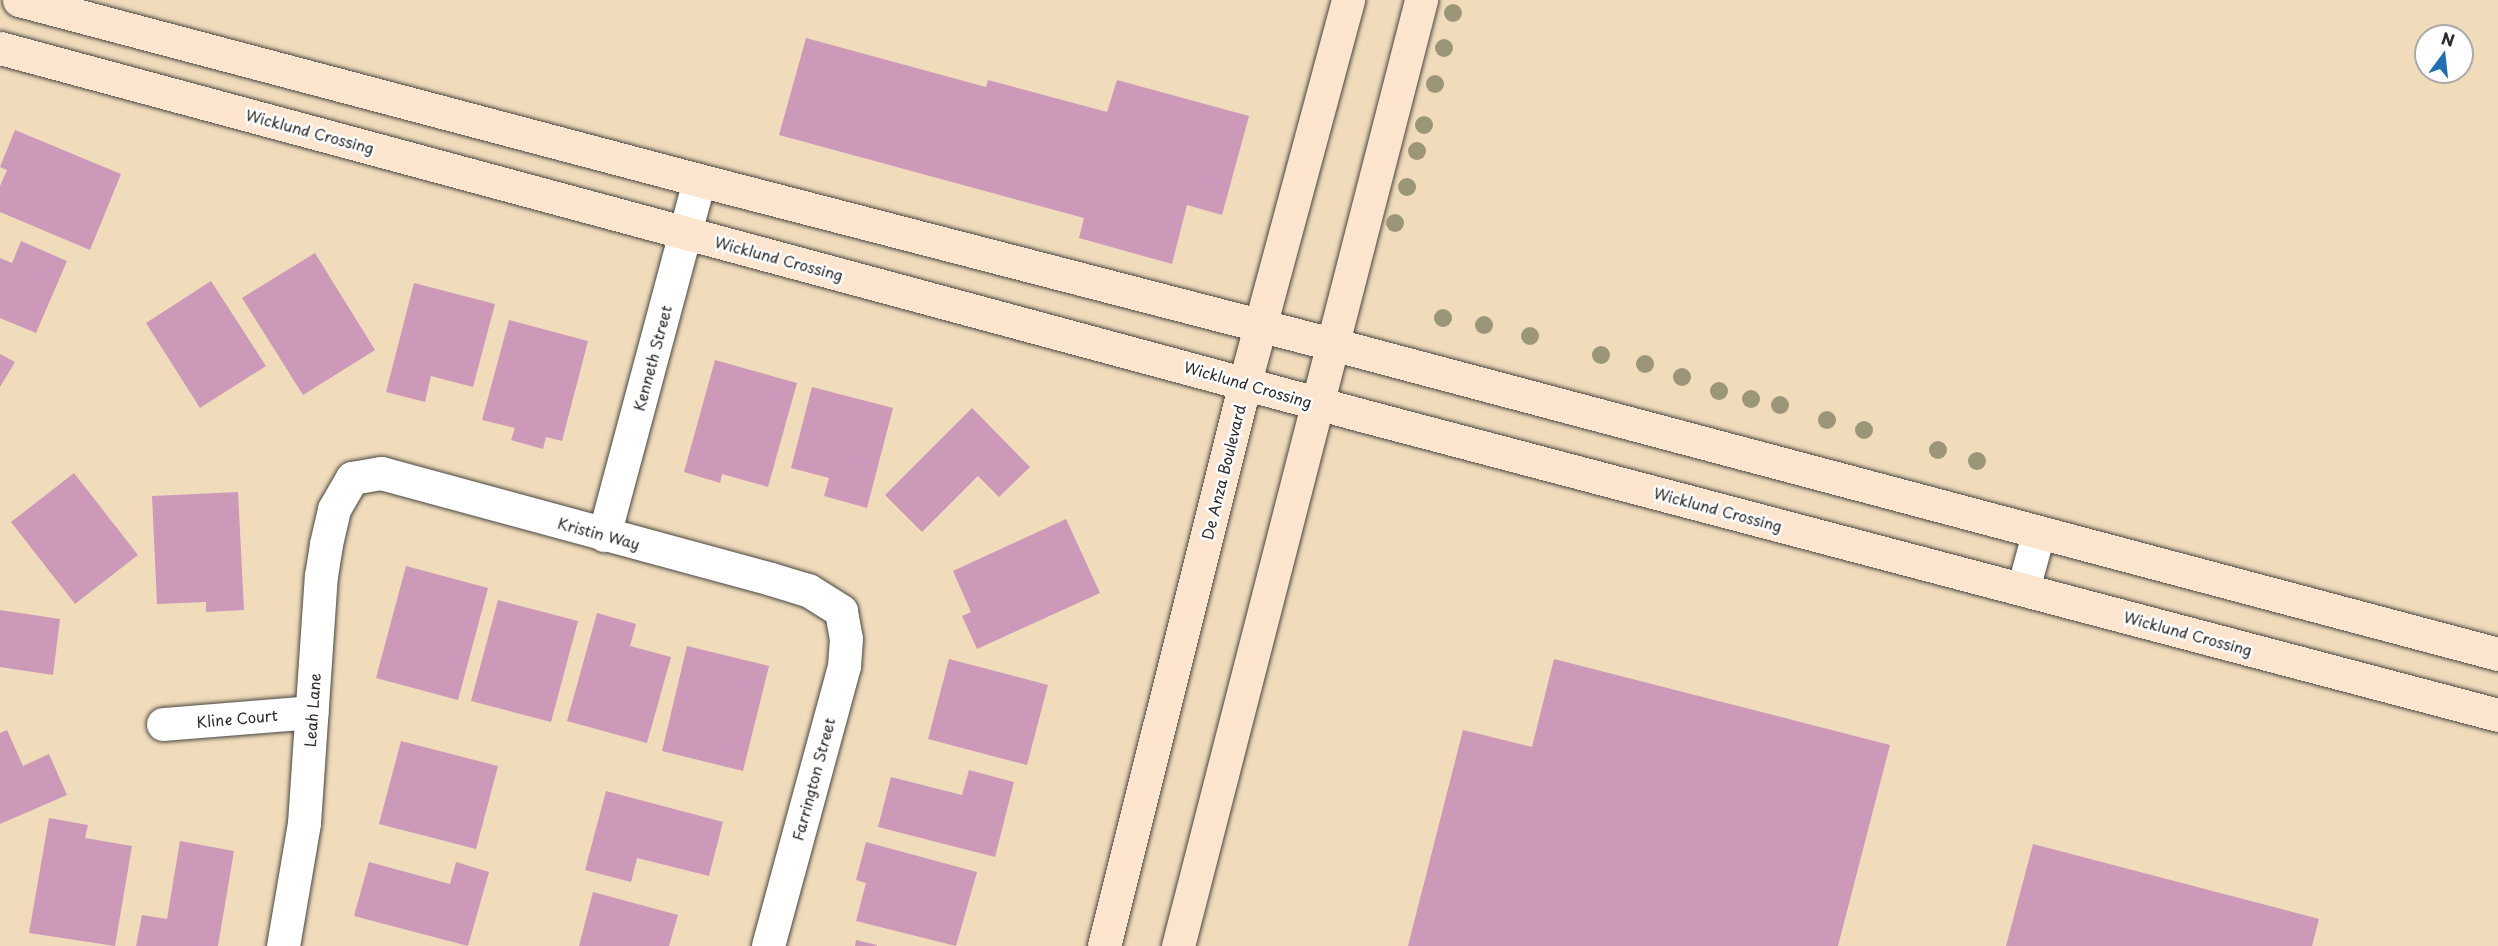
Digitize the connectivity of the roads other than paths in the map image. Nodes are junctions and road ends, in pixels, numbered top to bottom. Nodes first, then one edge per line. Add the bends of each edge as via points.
1 (19, 0) edge
2 (1348, 0) edge
3 (1421, 0) edge
4 (0, 48) edge
5 (699, 180) junction
6 (686, 233) junction
7 (1260, 326) junction
8 (1332, 344) junction
9 (1245, 382) junction
10 (1316, 403) junction
11 (352, 478) joint
12 (2038, 534) junction
13 (604, 535) junction
14 (2023, 589) junction
15 (841, 611) joint
16 (2498, 654) edge
17 (312, 712) junction
18 (2498, 715) edge
19 (163, 724) dead end
20 (283, 946) edge
21 (768, 946) edge
22 (1104, 946) edge
23 (1178, 946) edge

1 - 5 street
2 - 7 street, De Anza Boulevard
3 - 8 street
4 - 6 street, Wicklund Crossing
5 - 6 street, Kenneth Street
5 - 7 street
6 - 9 street, Wicklund Crossing
6 - 13 street, Kenneth Street
7 - 8 street
7 - 9 street, De Anza Boulevard
8 - 10 street
8 - 12 street
9 - 10 street, Wicklund Crossing
9 - 22 street, De Anza Boulevard
10 - 14 street, Wicklund Crossing
10 - 23 street
11 - 13 street, Kristin Way via 381,473
11 - 17 street, Leah Lane via 334,508 326,544
12 - 14 street
12 - 16 street
13 - 15 street, Kristin Way via 808,590
14 - 18 street, Wicklund Crossing
15 - 21 street, Farrington Street via 846,638 844,666
17 - 19 street, Kline Court
17 - 20 street, Leah Lane via 304,823

